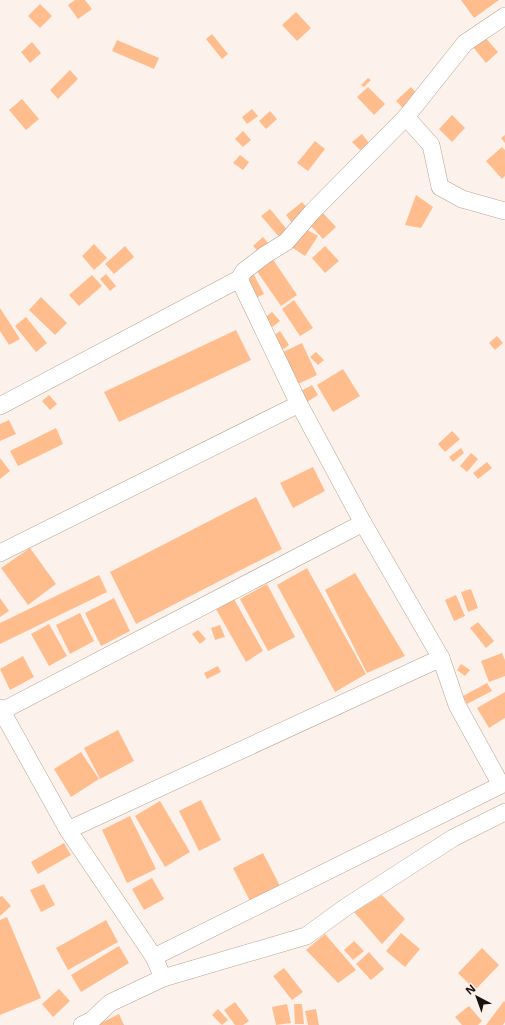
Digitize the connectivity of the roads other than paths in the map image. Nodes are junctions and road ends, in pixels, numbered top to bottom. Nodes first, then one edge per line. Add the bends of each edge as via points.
1 (505, 16) edge
2 (406, 117) junction
3 (505, 211) edge
4 (239, 279) junction
5 (299, 404) junction
6 (0, 406) edge
7 (363, 523) junction
8 (0, 553) edge
9 (441, 658) junction
10 (1, 710) edge
11 (505, 812) edge
12 (68, 830) junction
13 (154, 957) junction
14 (163, 978) junction
15 (82, 1025) edge

1 - 2 street via 465,43
2 - 3 street via 431,145 440,187 462,199
2 - 4 street via 312,212 286,242 244,271
4 - 5 street
4 - 6 street
5 - 7 street
5 - 8 street
7 - 9 street
7 - 10 street
9 - 12 street
9 - 13 street via 457,704 501,785
10 - 12 street
11 - 14 street via 453,838 306,936
12 - 13 street
13 - 14 street
14 - 15 street via 110,1003 92,1020

